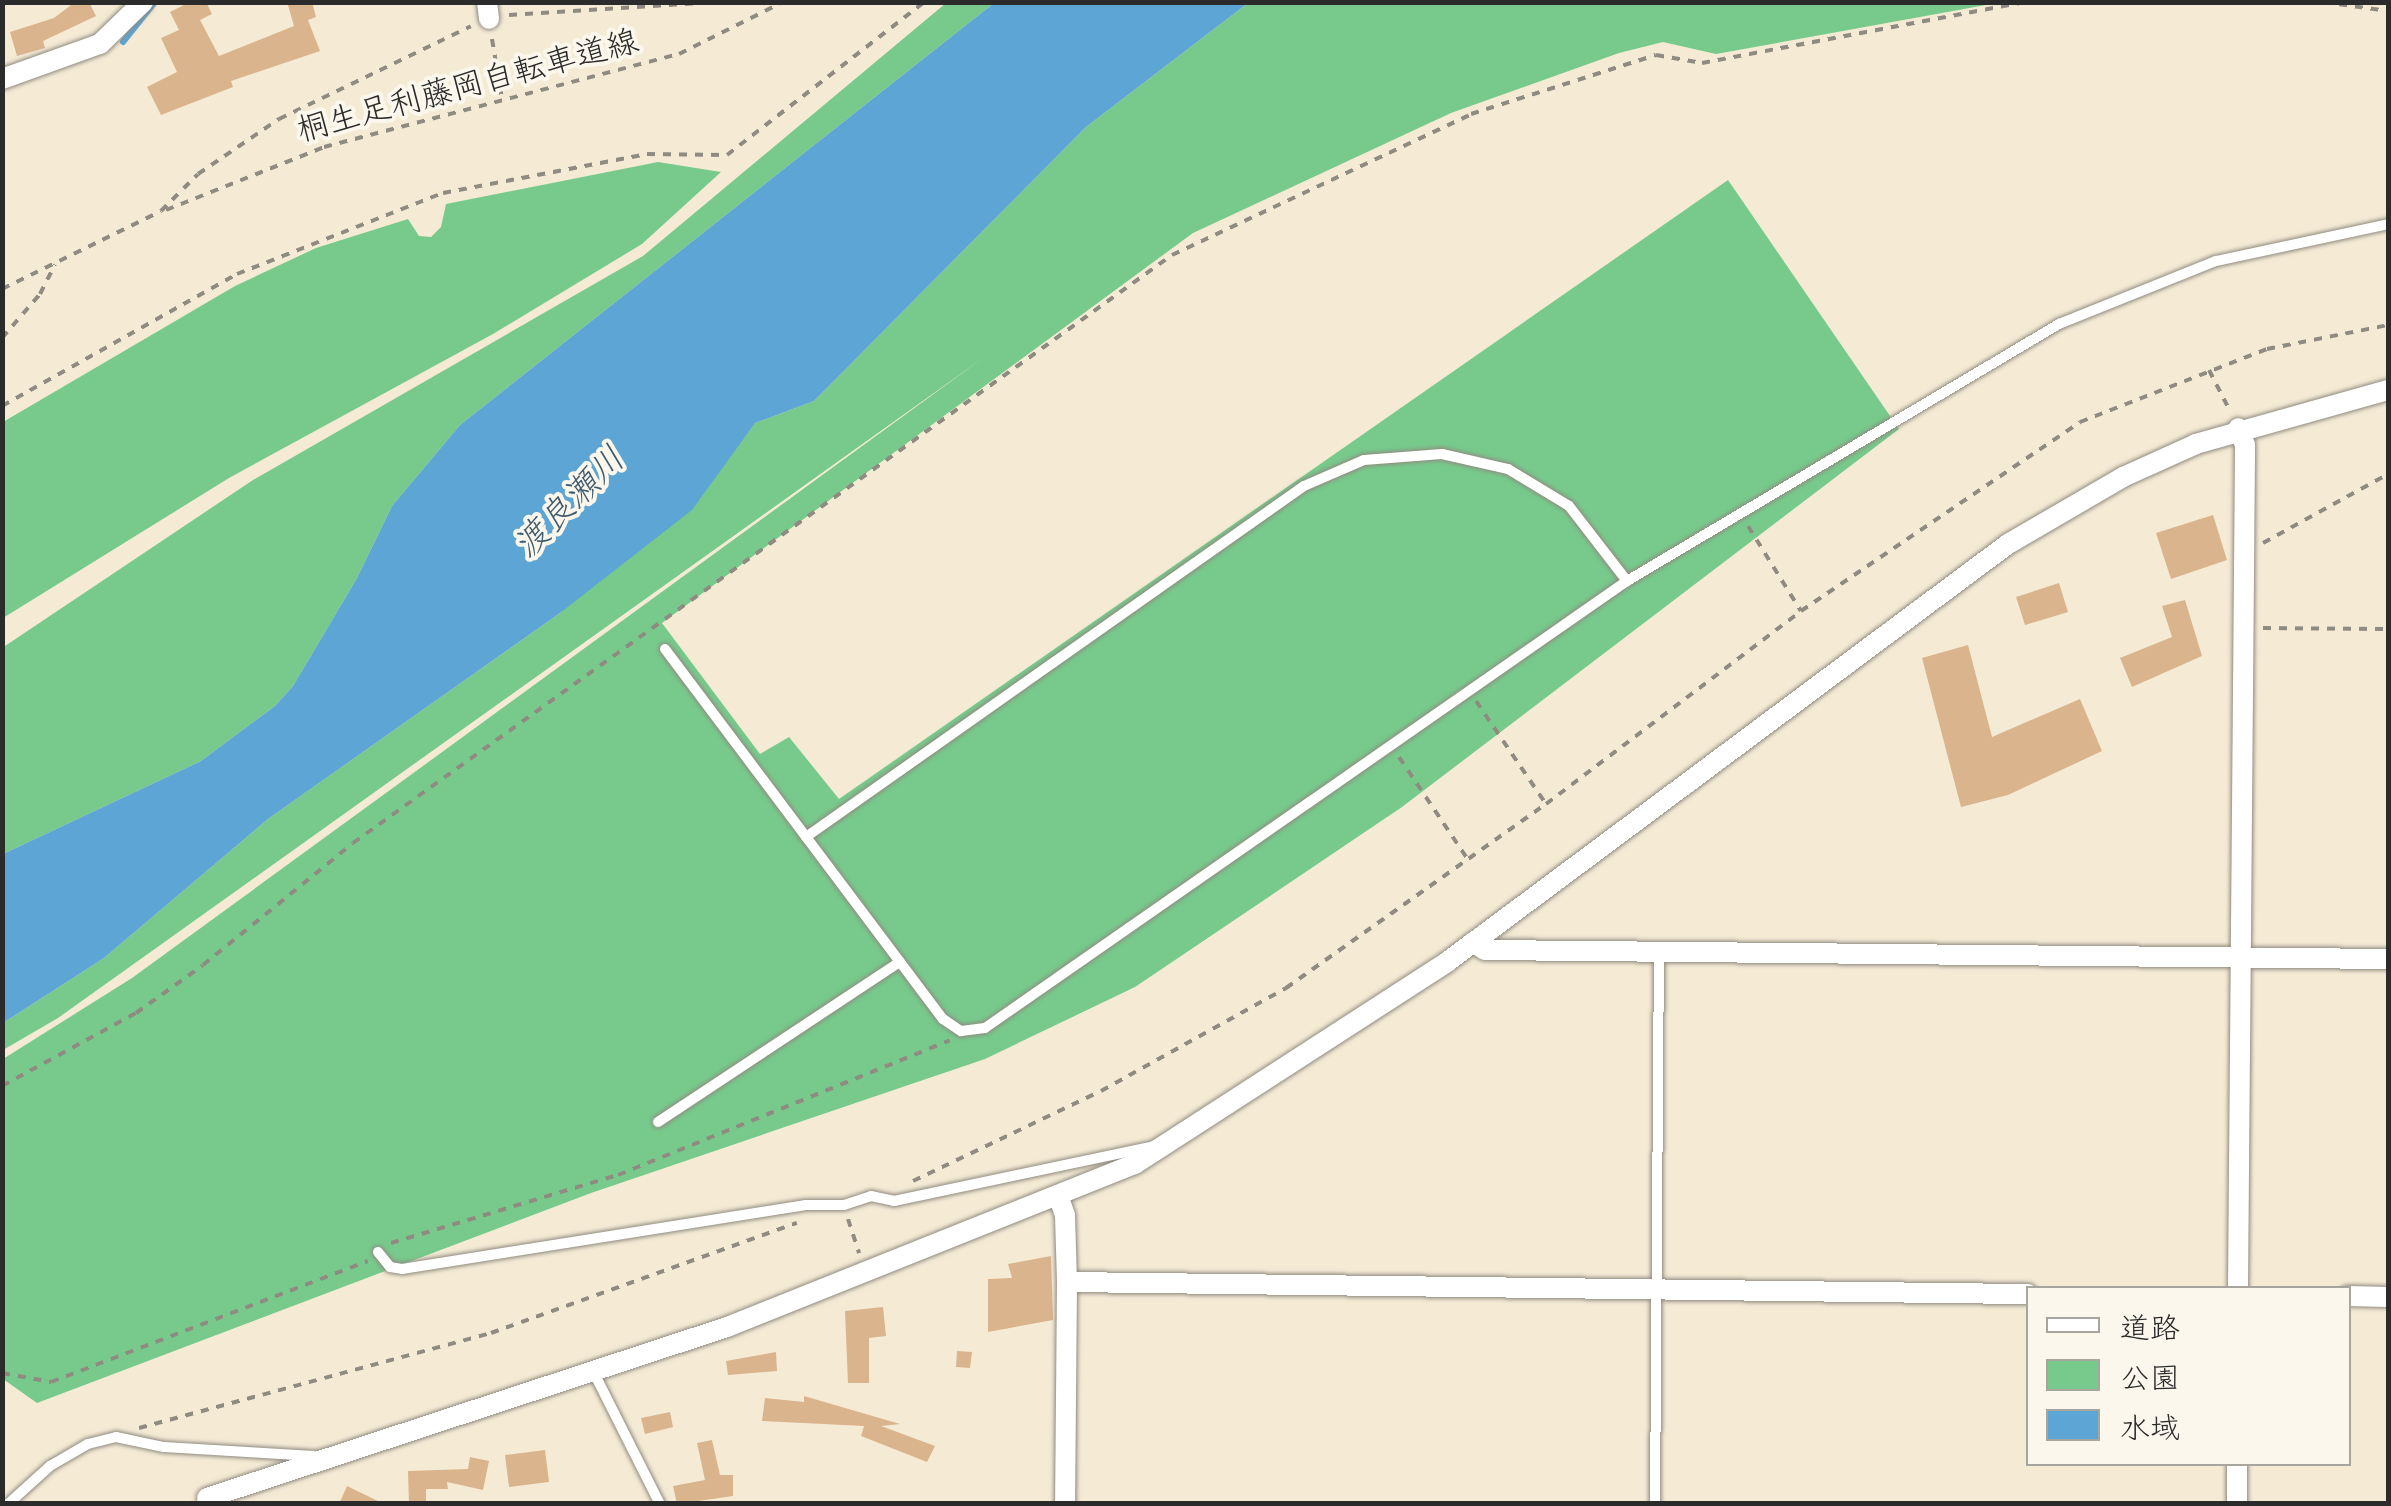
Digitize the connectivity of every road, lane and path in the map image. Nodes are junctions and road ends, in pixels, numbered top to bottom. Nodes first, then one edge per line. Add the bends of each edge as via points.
1 (143, 2) edge
2 (713, 2) edge
3 (783, 2) edge
4 (924, 2) edge
5 (2026, 2) edge
6 (2323, 2) edge
7 (488, 11) edge
8 (2388, 11) edge
9 (2, 79) edge
10 (503, 101) junction
11 (161, 212) junction
12 (2388, 224) edge
13 (55, 265) junction
14 (2, 289) edge
15 (2388, 325) edge
16 (2, 338) edge
17 (2208, 369) junction
18 (2388, 390) edge
19 (2, 406) edge
20 (2238, 428) junction
21 (2388, 474) edge
22 (1756, 540) dead end
23 (2244, 549) junction
24 (1627, 580) junction
25 (1801, 611) junction
26 (2244, 628) junction
27 (2388, 629) edge
28 (665, 649) dead end
29 (1470, 691) junction
30 (1391, 746) junction
31 (1546, 804) junction
32 (806, 837) junction
33 (1469, 861) junction
34 (1473, 942) junction
35 (1659, 947) junction
36 (2240, 957) junction
37 (2388, 959) edge
38 (900, 962) junction
39 (973, 1031) junction
40 (2, 1086) edge
41 (658, 1122) dead end
42 (1166, 1146) junction
43 (900, 1186) dead end
44 (1058, 1195) junction
45 (844, 1205) junction
46 (792, 1225) dead end
47 (378, 1252) junction
48 (865, 1274) junction
49 (1068, 1282) junction
50 (2238, 1286) edge
51 (1656, 1292) junction
52 (2026, 1294) edge
53 (2351, 1296) edge
54 (2388, 1297) edge
55 (2, 1373) edge
56 (594, 1373) junction
57 (116, 1437) junction
58 (332, 1457) junction
59 (2237, 1466) edge
60 (207, 1498) dead end
61 (8, 1504) edge
62 (660, 1504) edge
63 (1065, 1504) edge
64 (1655, 1504) edge
65 (2237, 1504) edge

1 - 9 street via 100,44
2 - 7 path
3 - 10 path, 桐生足利藤岡自転車道線 via 679,54
4 - 19 path via 726,155 647,154 443,193 237,274
5 - 40 path via 1702,62 1656,55 1471,114 1172,255 353,843 136,1013
6 - 8 path
7 - 10 path
7 - 11 path via 278,120 198,174
10 - 11 path, 桐生足利藤岡自転車道線 via 285,158
11 - 13 path, 桐生足利藤岡自転車道線
12 - 24 lane via 2216,262 2108,301
13 - 14 path
13 - 16 path
15 - 17 path via 2267,349
17 - 20 path
17 - 25 path via 2080,422
18 - 20 street
20 - 23 street via 2246,445
20 - 34 street via 2123,477 1954,579
21 - 23 path
22 - 25 path
23 - 26 street
24 - 29 lane
24 - 32 lane via 1569,506 1508,469 1442,454 1364,460 1304,486
25 - 31 path
26 - 27 path
26 - 36 street
28 - 32 lane
29 - 30 lane
29 - 31 path
30 - 33 path
30 - 39 lane via 992,1025
31 - 33 path
32 - 38 lane
33 - 43 path via 1286,988 1178,1051
34 - 35 street via 1485,950
34 - 42 street
35 - 36 street
35 - 51 lane
36 - 37 street
36 - 50 street
38 - 39 lane via 942,1018
38 - 41 lane
39 - 47 path via 618,1175 400,1237
42 - 44 street
42 - 45 lane via 1138,1144 894,1201 871,1196
44 - 48 street
44 - 49 street
45 - 47 lane via 806,1205 402,1268 390,1267
45 - 48 path
46 - 57 path via 491,1333 221,1401
47 - 55 path via 367,1262 51,1382
48 - 56 street
49 - 51 street
49 - 63 street
51 - 52 street
51 - 64 lane
53 - 54 street
56 - 58 street
56 - 62 lane
57 - 58 lane via 219,1452
57 - 61 lane via 50,1466
58 - 60 street
59 - 65 street

